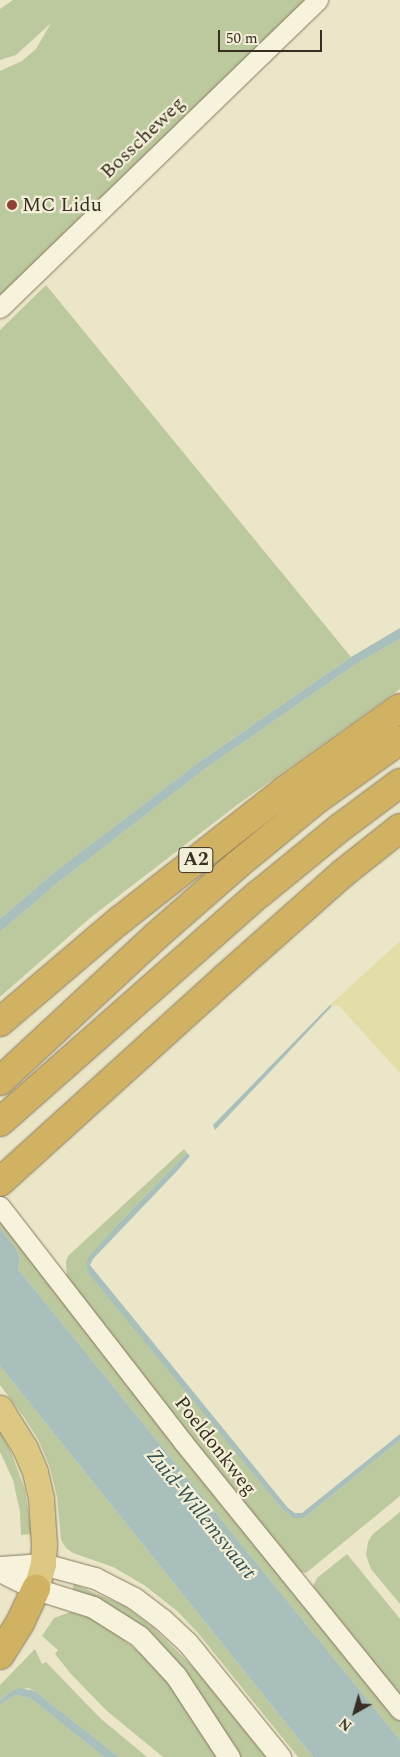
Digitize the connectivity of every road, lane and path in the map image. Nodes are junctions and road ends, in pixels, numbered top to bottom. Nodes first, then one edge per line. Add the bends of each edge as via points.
1 (318, 0) edge
2 (0, 308) edge
3 (400, 708) edge
4 (400, 740) edge
5 (400, 784) edge
6 (400, 828) edge
7 (0, 1022) edge
8 (0, 1081) edge
9 (0, 1122) edge
10 (9, 1175) edge
11 (0, 1206) edge
12 (0, 1408) edge
13 (0, 1569) edge
14 (39, 1576) junction
15 (0, 1654) edge
16 (400, 1710) edge
17 (228, 1757) edge
18 (280, 1757) edge

1 - 2 street, Bosscheweg
3 - 7 highway, A2 via 285,790 120,920
4 - 8 highway, A2 via 316,800 237,865
5 - 9 highway via 259,894
6 - 10 highway via 342,874
11 - 16 street, Poeldonkweg via 183,1442
12 - 14 highway via 25,1448 35,1472 43,1513
13 - 14 main road
14 - 15 highway via 16,1631
14 - 17 main road via 139,1636 176,1676
14 - 18 main road via 84,1574 134,1598 162,1619 187,1642

